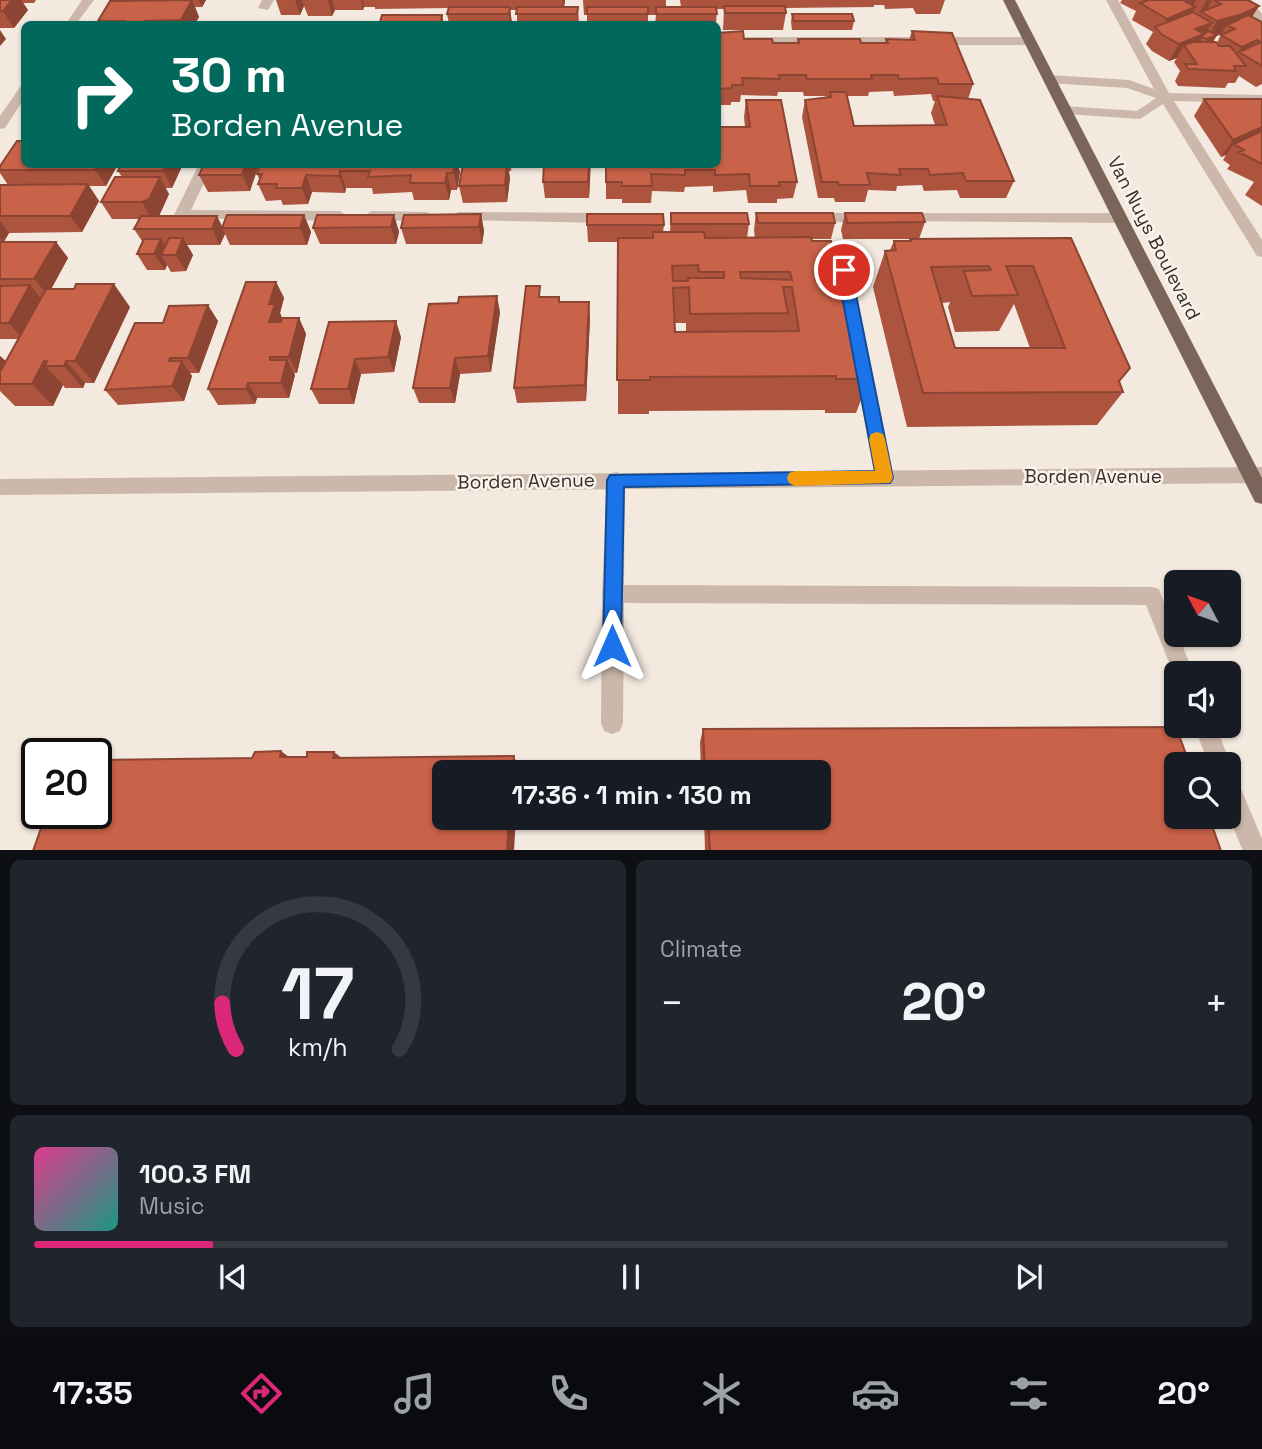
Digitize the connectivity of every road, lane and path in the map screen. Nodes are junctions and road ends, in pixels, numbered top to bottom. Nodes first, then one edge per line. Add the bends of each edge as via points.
1 (88, 0) edge
2 (1009, 0) edge
3 (1112, 0) edge
4 (1245, 0) edge
5 (73, 21) edge
6 (1262, 21) edge
7 (721, 41) edge
8 (1030, 41) junction
9 (1049, 79) junction
10 (21, 94) edge
11 (1165, 97) junction
12 (1262, 99) edge
13 (1065, 110) junction
14 (0, 125) edge
15 (204, 168) edge
16 (620, 218) edge
17 (1120, 218) junction
18 (795, 219) edge
19 (1262, 252) edge
20 (860, 352) edge
21 (1257, 475) edge
22 (884, 478) junction
23 (616, 480) junction
24 (0, 487) edge
25 (1262, 496) edge
26 (612, 594) junction
27 (1179, 661) edge
28 (612, 723) dead end
29 (1241, 816) edge
30 (1255, 850) edge

1 - 5 street
2 - 8 main road, Van Nuys Boulevard
3 - 11 street
4 - 6 street
7 - 8 street
8 - 9 main road, Van Nuys Boulevard
9 - 11 street via 1129,84
9 - 13 main road, Van Nuys Boulevard
10 - 14 street
11 - 12 street
11 - 13 street via 1140,115
11 - 19 street
13 - 17 main road, Van Nuys Boulevard
15 - 16 street via 181,215
17 - 18 street
17 - 21 main road, Van Nuys Boulevard
20 - 22 street
21 - 22 street, Borden Avenue
21 - 25 main road, Van Nuys Boulevard
22 - 23 street, Borden Avenue
23 - 24 street, Borden Avenue
23 - 26 street
26 - 27 street via 1152,596
26 - 28 street
29 - 30 street

